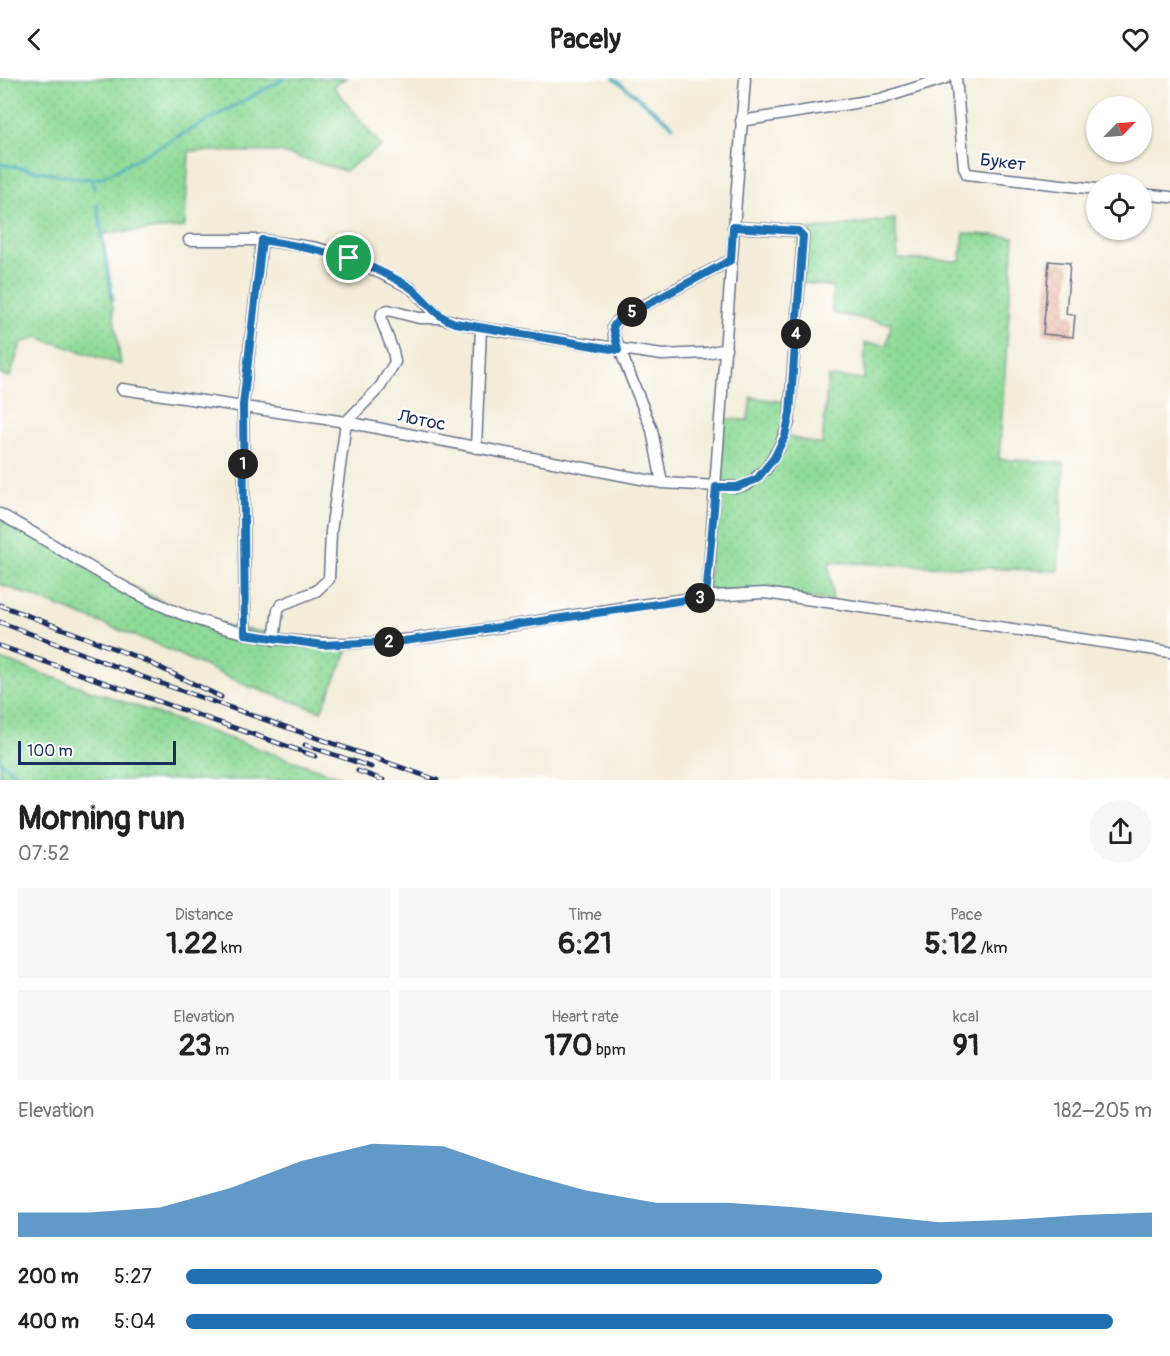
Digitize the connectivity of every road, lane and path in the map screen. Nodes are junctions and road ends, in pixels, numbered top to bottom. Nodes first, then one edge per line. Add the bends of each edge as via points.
1 (745, 78) edge
2 (946, 78) edge
3 (956, 78) edge
4 (741, 121) junction
5 (1086, 188) edge
6 (1152, 195) edge
7 (1170, 197) edge
8 (733, 227) junction
9 (189, 240) dead end
10 (262, 240) junction
11 (731, 260) junction
12 (440, 318) junction
13 (481, 328) junction
14 (726, 349) junction
15 (618, 350) junction
16 (122, 389) dead end
17 (243, 405) junction
18 (346, 422) junction
19 (476, 448) junction
20 (662, 483) junction
21 (716, 487) junction
22 (0, 514) edge
23 (706, 597) junction
24 (245, 634) junction
25 (274, 640) junction
26 (1170, 652) edge

1 - 4 street
2 - 4 street via 880,99
3 - 5 street, Букет via 967,174
4 - 8 street
6 - 7 street
8 - 11 street
8 - 21 street, Лотос via 798,231 803,236 785,436 757,479 737,487
9 - 10 street
10 - 12 street via 317,248 380,271 411,288
10 - 17 street
11 - 14 street
11 - 15 street via 618,320 613,327
12 - 13 street
12 - 18 street via 407,316 388,310 382,313 394,362 380,387
13 - 15 street
13 - 19 street
14 - 15 street via 681,356
14 - 21 street
15 - 20 street via 652,430
16 - 17 street, Лотос
17 - 18 street, Лотос
17 - 24 street
18 - 19 street, Лотос
18 - 25 street via 331,532 329,579 316,591 281,605
19 - 20 street, Лотос
20 - 21 street, Лотос
21 - 23 street
22 - 24 street via 164,608
23 - 25 street via 404,641 350,645
23 - 26 street via 790,595
24 - 25 street

